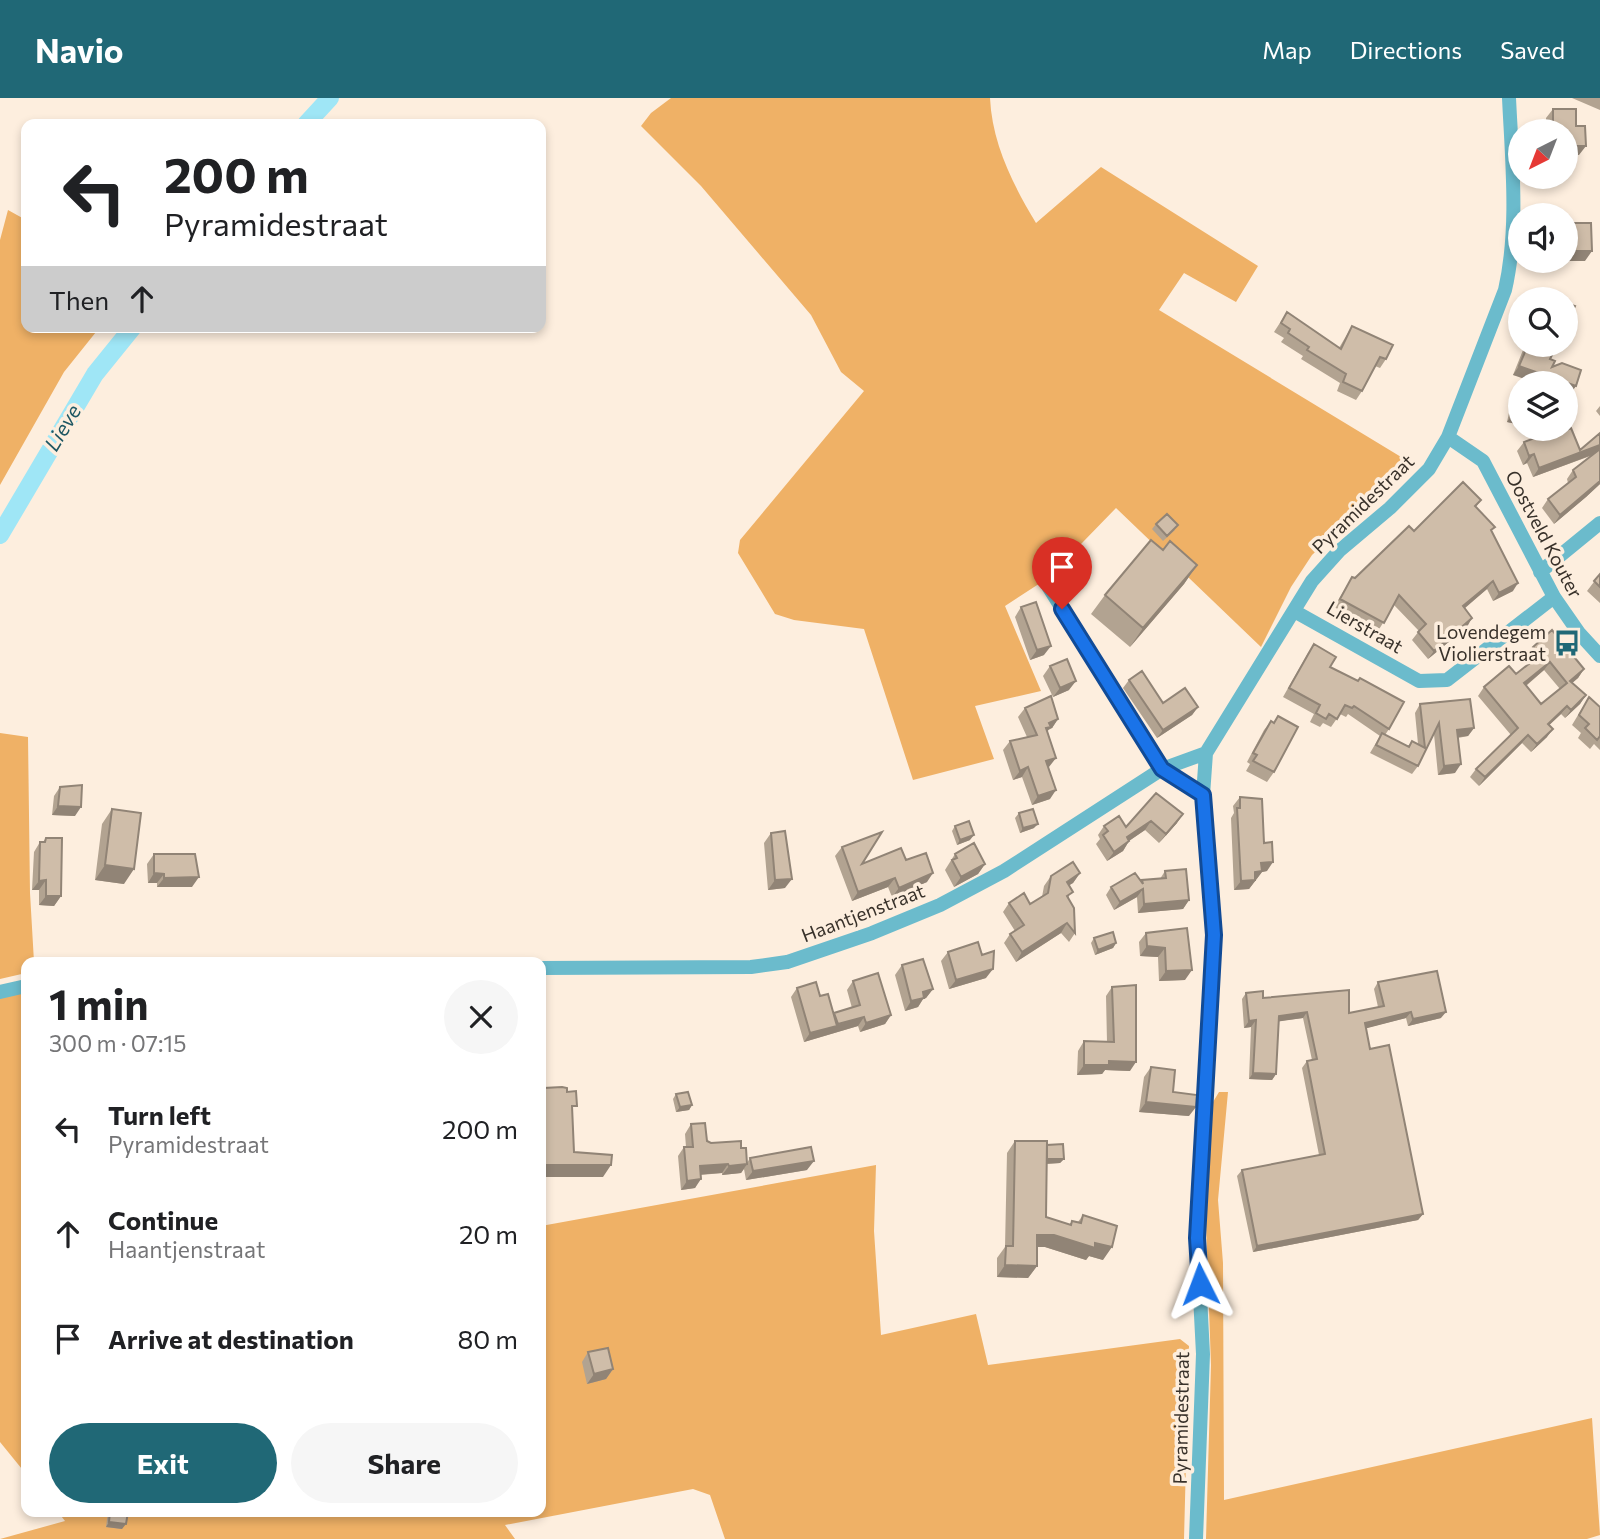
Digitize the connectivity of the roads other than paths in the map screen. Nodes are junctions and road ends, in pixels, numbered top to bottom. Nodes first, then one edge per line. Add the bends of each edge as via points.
1 (1509, 98) edge
2 (1448, 437) junction
3 (1600, 523) edge
4 (1540, 572) junction
5 (1048, 586) dead end
6 (1554, 597) junction
7 (1294, 611) junction
8 (1600, 656) edge
9 (1206, 753) junction
10 (1162, 769) junction
11 (1203, 795) junction
12 (546, 968) edge
13 (21, 987) edge
14 (0, 992) edge
15 (1196, 1539) edge

1 - 2 street, Pyramidestraat via 1511,265
2 - 4 street, Oostveld Kouter via 1483,461
2 - 7 street, Pyramidestraat via 1429,469 1339,551 1312,581
3 - 4 street
4 - 6 street, Oostveld Kouter
5 - 10 street
6 - 7 street, Lierstraat via 1447,680 1419,681
6 - 8 street, Oostveld Kouter
7 - 9 street, Pyramidestraat
9 - 10 street, Haantjenstraat
9 - 11 street, Pyramidestraat
10 - 11 street
10 - 12 street, Haantjenstraat via 1004,871 940,905 786,962 751,967
11 - 15 street, Pyramidestraat via 1214,935 1197,1238 1203,1354
13 - 14 street

